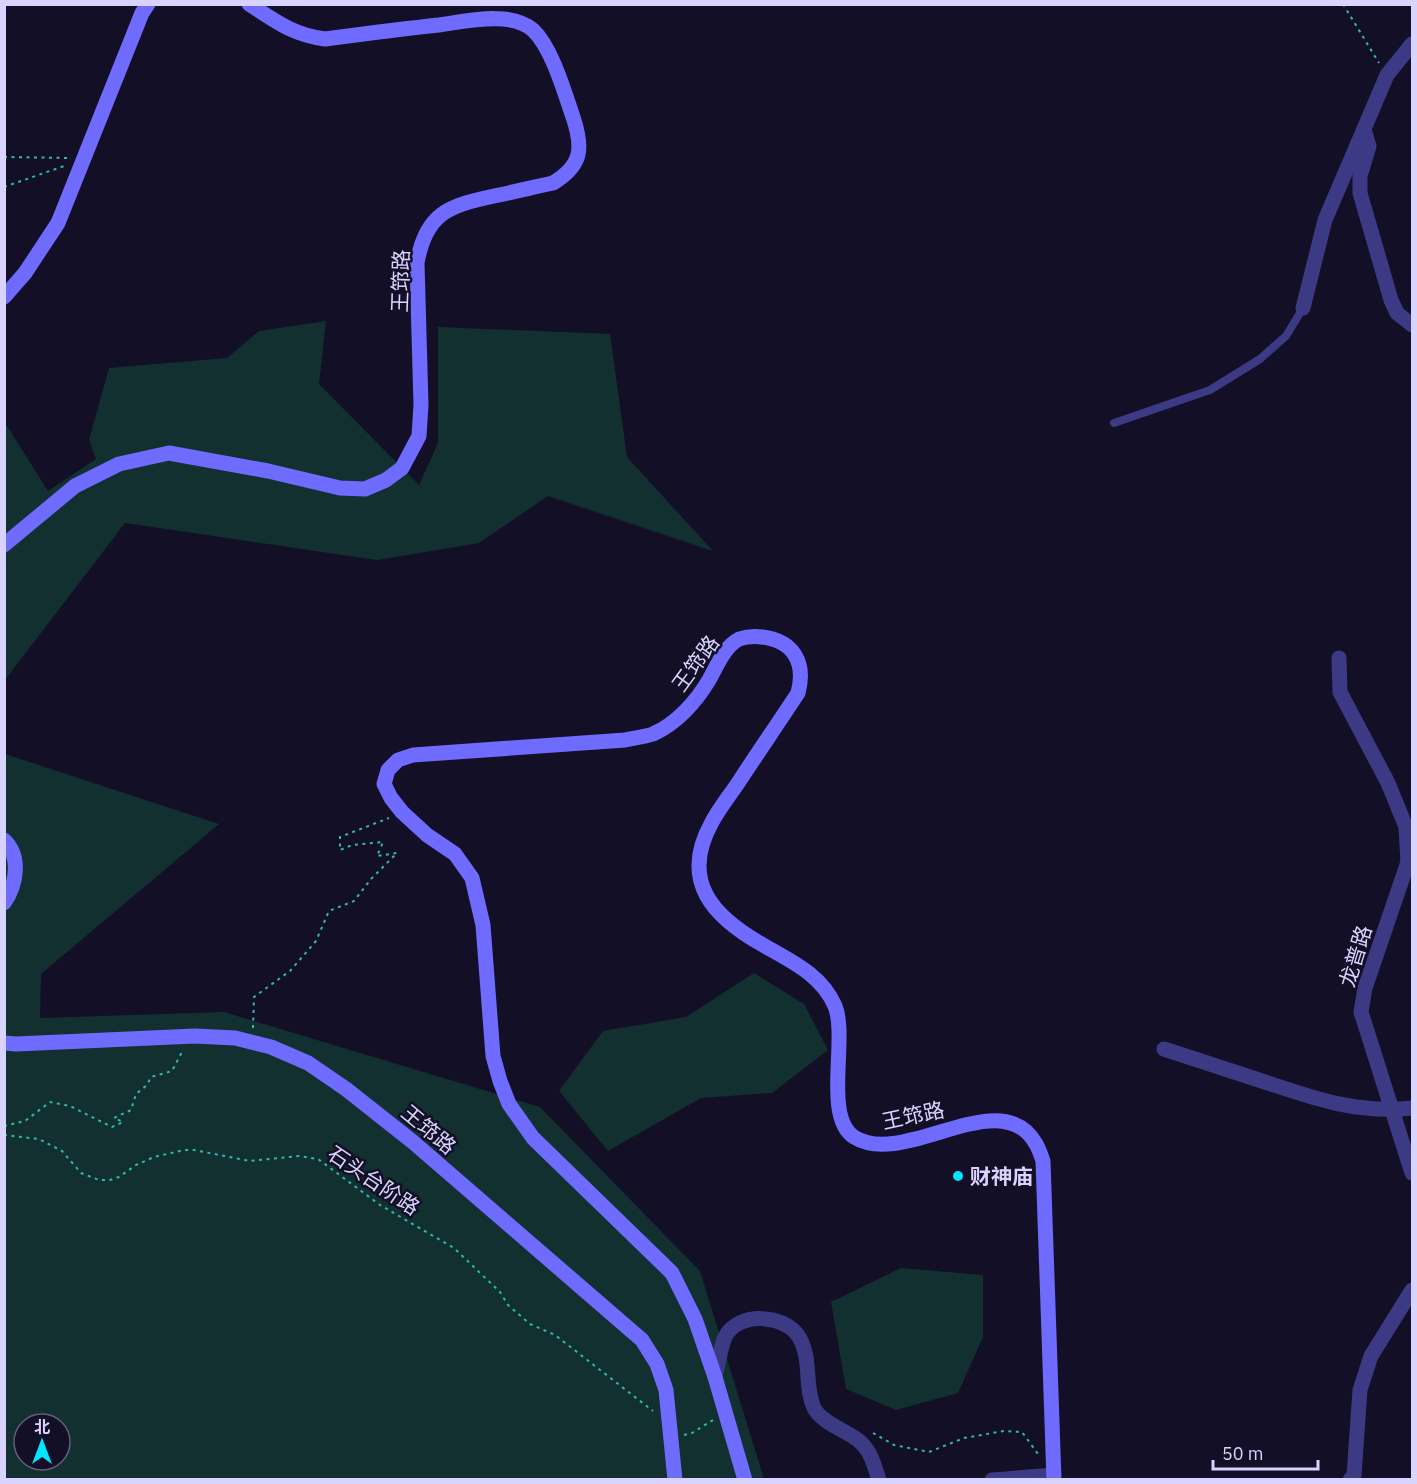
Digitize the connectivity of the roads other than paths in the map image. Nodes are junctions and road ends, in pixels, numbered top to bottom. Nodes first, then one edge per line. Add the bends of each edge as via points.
1 (148, 4) edge
2 (249, 4) edge
3 (1413, 44) edge
4 (1364, 129) junction
5 (4, 297) edge
6 (1303, 308) joint
7 (1413, 325) edge
8 (1114, 423) dead end
9 (4, 545) edge
10 (1339, 658) dead end
11 (4, 840) edge
12 (1410, 859) edge
13 (4, 903) edge
14 (4, 1043) edge
15 (1164, 1049) dead end
16 (1413, 1108) edge
17 (1391, 1111) junction
18 (1413, 1173) edge
19 (1413, 1290) edge
20 (715, 1377) junction
21 (1051, 1477) edge
22 (675, 1479) edge
23 (745, 1479) edge
24 (879, 1479) edge
25 (992, 1479) edge
26 (1350, 1479) edge

1 - 5 main road via 58,223 26,273
2 - 9 main road, 王筇路 via 285,28 325,39 486,19 518,22 532,29 544,45 578,135 579,154 574,167 554,183 462,203 444,212 431,225 421,243 417,263 422,405 419,436 402,468 386,480 366,489 339,488 169,453 119,464 75,486
3 - 4 street via 1387,75
4 - 6 street via 1325,220
4 - 7 street via 1369,146 1360,176 1360,192 1391,300 1397,313
6 - 8 lane via 1286,336 1260,359 1210,390
10 - 12 street via 1340,692 1388,783 1406,827
11 - 13 main road via 13,853 15,883
12 - 17 street, 龙普路 via 1365,988 1361,1012
14 - 22 main road, 王筇路 via 235,1038 271,1047 308,1063 413,1142 642,1340 657,1364 666,1390
15 - 17 street via 1318,1101
16 - 17 street
17 - 18 street, 龙普路
19 - 26 street via 1371,1356 1360,1390 1354,1475
20 - 21 main road, 王筇路 via 695,1319 672,1273 533,1138 509,1104 494,1056 483,925 472,878 455,854 402,812 384,784 388,770 398,760 413,755 626,740 652,734 690,707 725,651 739,639 757,636 789,647 799,663 802,679 798,693 711,822 702,847 699,873 705,896 721,917 802,967 824,987 836,1007 837,1096 840,1118 851,1136 866,1143 891,1146 978,1122 1002,1120 1022,1128 1036,1143 1042,1161
20 - 23 main road, 王筇路
20 - 24 street via 726,1336 739,1323 760,1318 779,1321 798,1335 806,1354 815,1410 859,1441 870,1453
21 - 25 street

